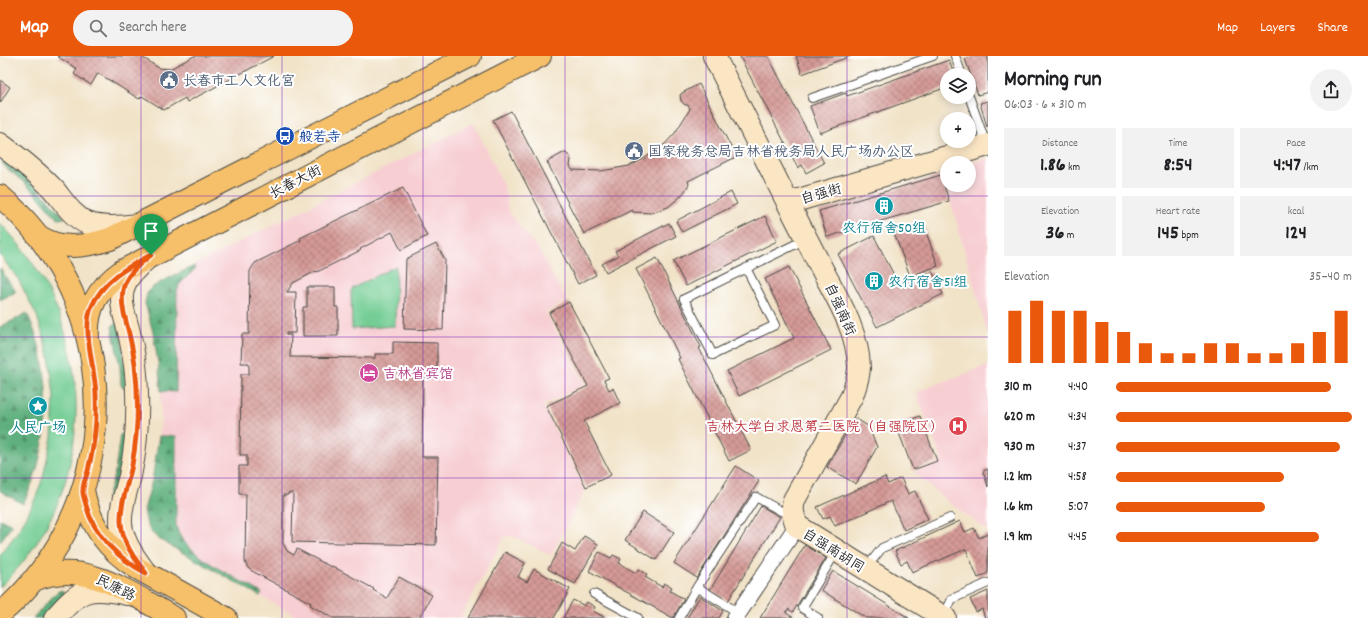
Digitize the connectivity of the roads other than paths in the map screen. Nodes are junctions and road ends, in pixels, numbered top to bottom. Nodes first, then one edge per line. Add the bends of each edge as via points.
1 (540, 56) edge
2 (714, 56) edge
3 (933, 56) edge
4 (955, 56) edge
5 (456, 59) edge
6 (959, 68) edge
7 (812, 98) dead end
8 (972, 104) edge
9 (0, 144) edge
10 (987, 145) edge
11 (0, 196) edge
12 (788, 203) junction
13 (139, 225) junction
14 (37, 235) junction
15 (806, 238) junction
16 (151, 255) junction
17 (746, 268) junction
18 (88, 339) junction
19 (83, 490) junction
20 (950, 518) dead end
21 (795, 521) junction
22 (836, 551) junction
23 (866, 569) junction
24 (146, 573) junction
25 (32, 581) junction
26 (988, 583) edge
27 (697, 587) junction
28 (594, 594) dead end
29 (136, 596) junction
30 (0, 614) edge
31 (737, 616) edge
32 (55, 618) edge
33 (174, 618) edge
34 (226, 618) edge
35 (638, 618) edge
36 (678, 618) edge
37 (818, 618) edge
38 (944, 618) edge

1 - 16 main road, 长春大街
2 - 12 street, 自强街
3 - 7 lane
4 - 6 lane
5 - 13 main road
8 - 10 lane
9 - 13 street via 34,171 82,220 106,227
10 - 12 street, 自强街
11 - 14 main road
12 - 15 street, 自强南街
13 - 14 main road via 110,239 88,245 57,244
14 - 18 main road via 65,278
15 - 17 lane
15 - 21 street, 自强南街 via 843,308 857,350 859,368 852,396 794,500 792,507
16 - 18 main road, 长春大街 via 113,277 97,296 88,318
16 - 24 street via 126,280 122,298 135,364 137,420 135,448 121,522 127,547
17 - 17 lane via 684,299 713,356 775,324
18 - 19 main road via 94,370 96,418 94,443
19 - 24 main road, 民康路 via 87,511 99,533 123,559
19 - 25 main road via 63,535
20 - 23 lane via 882,548
21 - 22 street, 自强南胡同
21 - 27 lane via 756,497
21 - 31 street, 自强南胡同
22 - 23 street, 自强南胡同
22 - 37 lane via 802,608
23 - 38 street, 自强南胡同
24 - 34 main road, 民康路
25 - 29 main road, 民康路 via 54,574 90,575 111,582
25 - 30 main road
26 - 38 lane via 952,598
27 - 31 lane
27 - 36 lane
28 - 35 lane
29 - 32 street via 113,591 89,591 77,595
29 - 33 main road, 民康路

